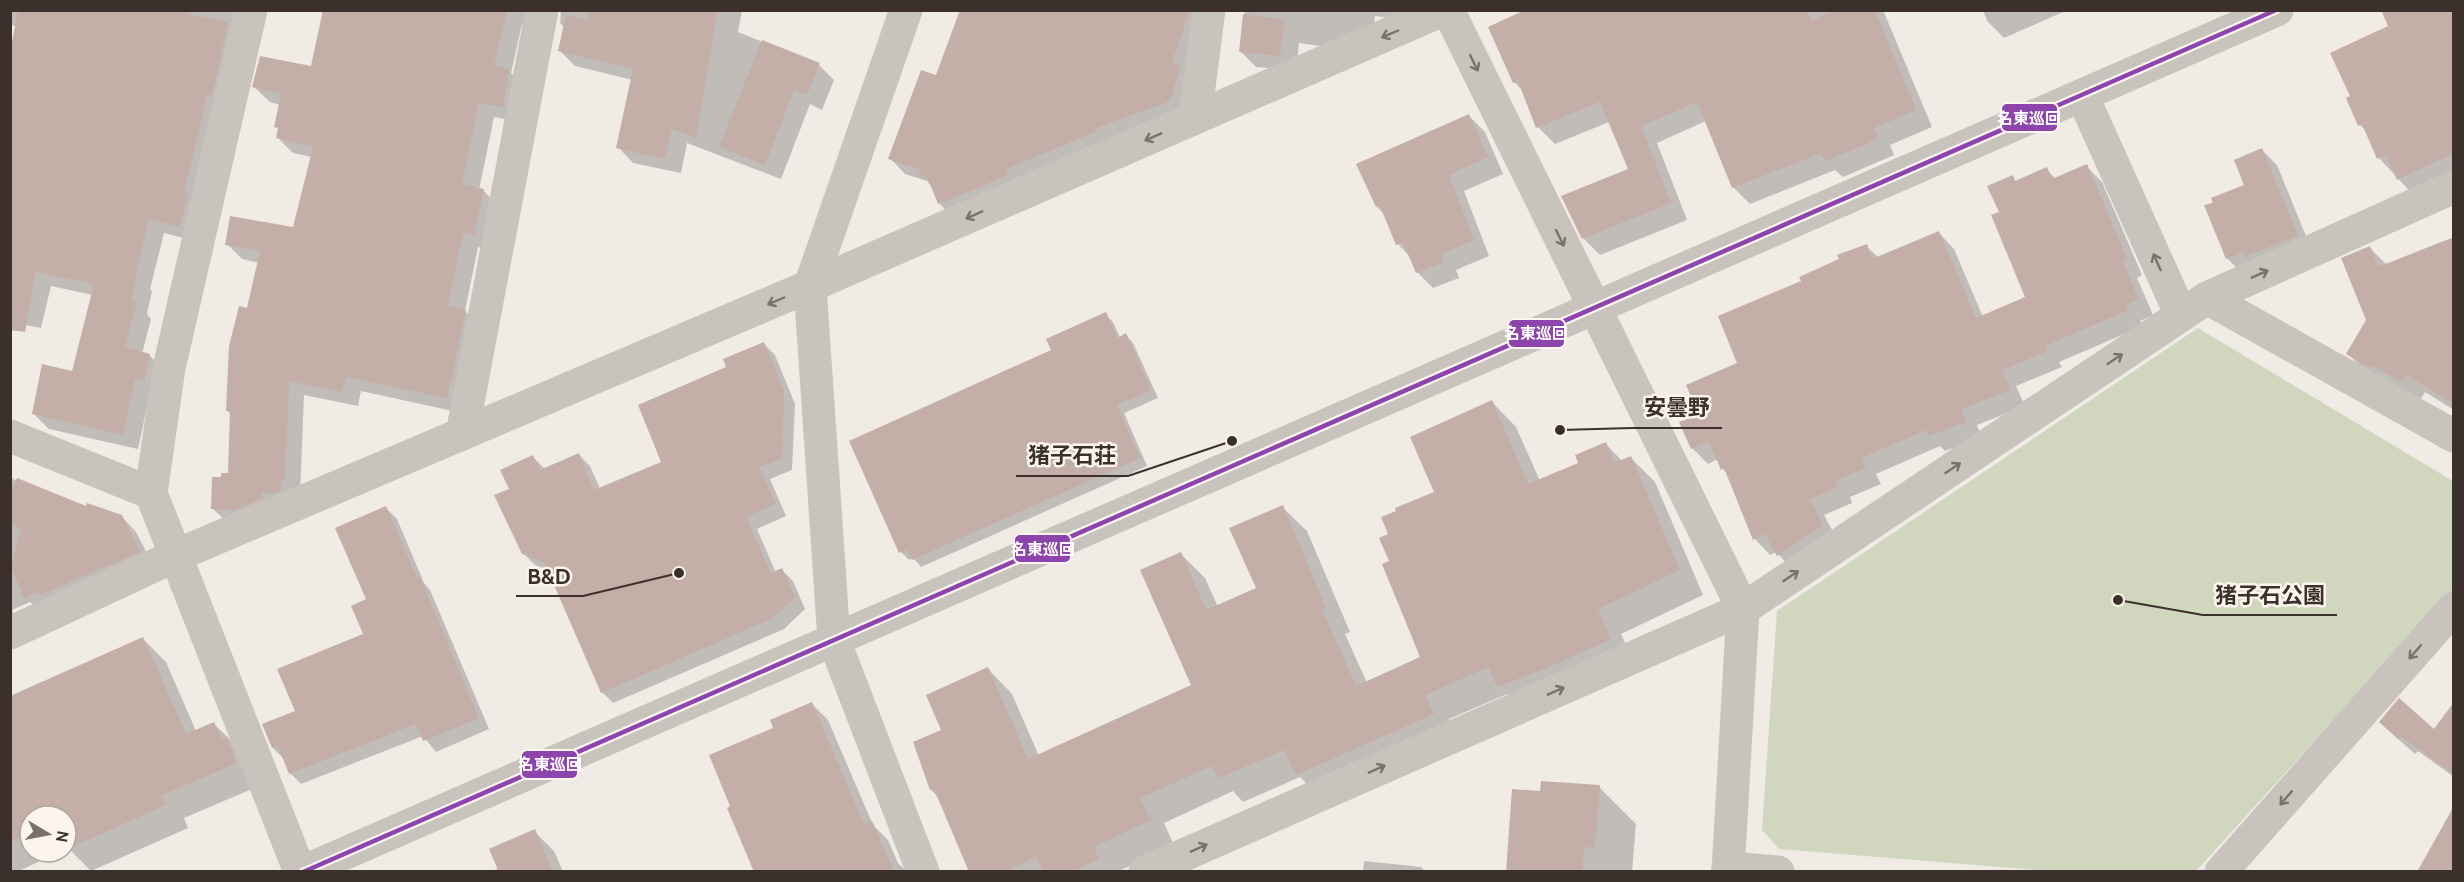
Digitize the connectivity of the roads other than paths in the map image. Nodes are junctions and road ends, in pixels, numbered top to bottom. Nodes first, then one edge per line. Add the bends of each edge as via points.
1 (251, 10) edge
2 (542, 10) edge
3 (906, 10) edge
4 (1209, 10) edge
5 (1446, 10) edge
6 (2277, 10) edge
7 (2082, 95) junction
8 (1195, 118) junction
9 (2454, 187) edge
10 (810, 286) junction
11 (2194, 307) junction
12 (1594, 308) junction
13 (462, 434) junction
14 (10, 436) edge
15 (2454, 436) edge
16 (151, 493) junction
17 (177, 555) junction
18 (2454, 608) edge
19 (1743, 609) junction
20 (10, 633) edge
21 (834, 640) junction
22 (1728, 870) edge
23 (301, 872) edge
24 (923, 872) edge
25 (1145, 872) edge
26 (1778, 872) edge
27 (2221, 872) edge

1 - 16 street via 169,368
2 - 13 street
3 - 10 street
4 - 8 street
5 -> 8 street
5 -> 12 street
6 - 7 street
11 -> 7 street
7 - 12 street
8 -> 10 street
11 -> 9 street
10 -> 13 street
10 - 21 street
11 - 15 street
19 -> 11 street
12 - 19 street
12 - 21 street
13 - 17 street
14 - 16 street
16 - 17 street
17 - 20 street
17 - 23 street
18 -> 27 street
19 - 22 street
25 -> 19 street
21 - 23 street
21 - 24 street
22 - 26 street

